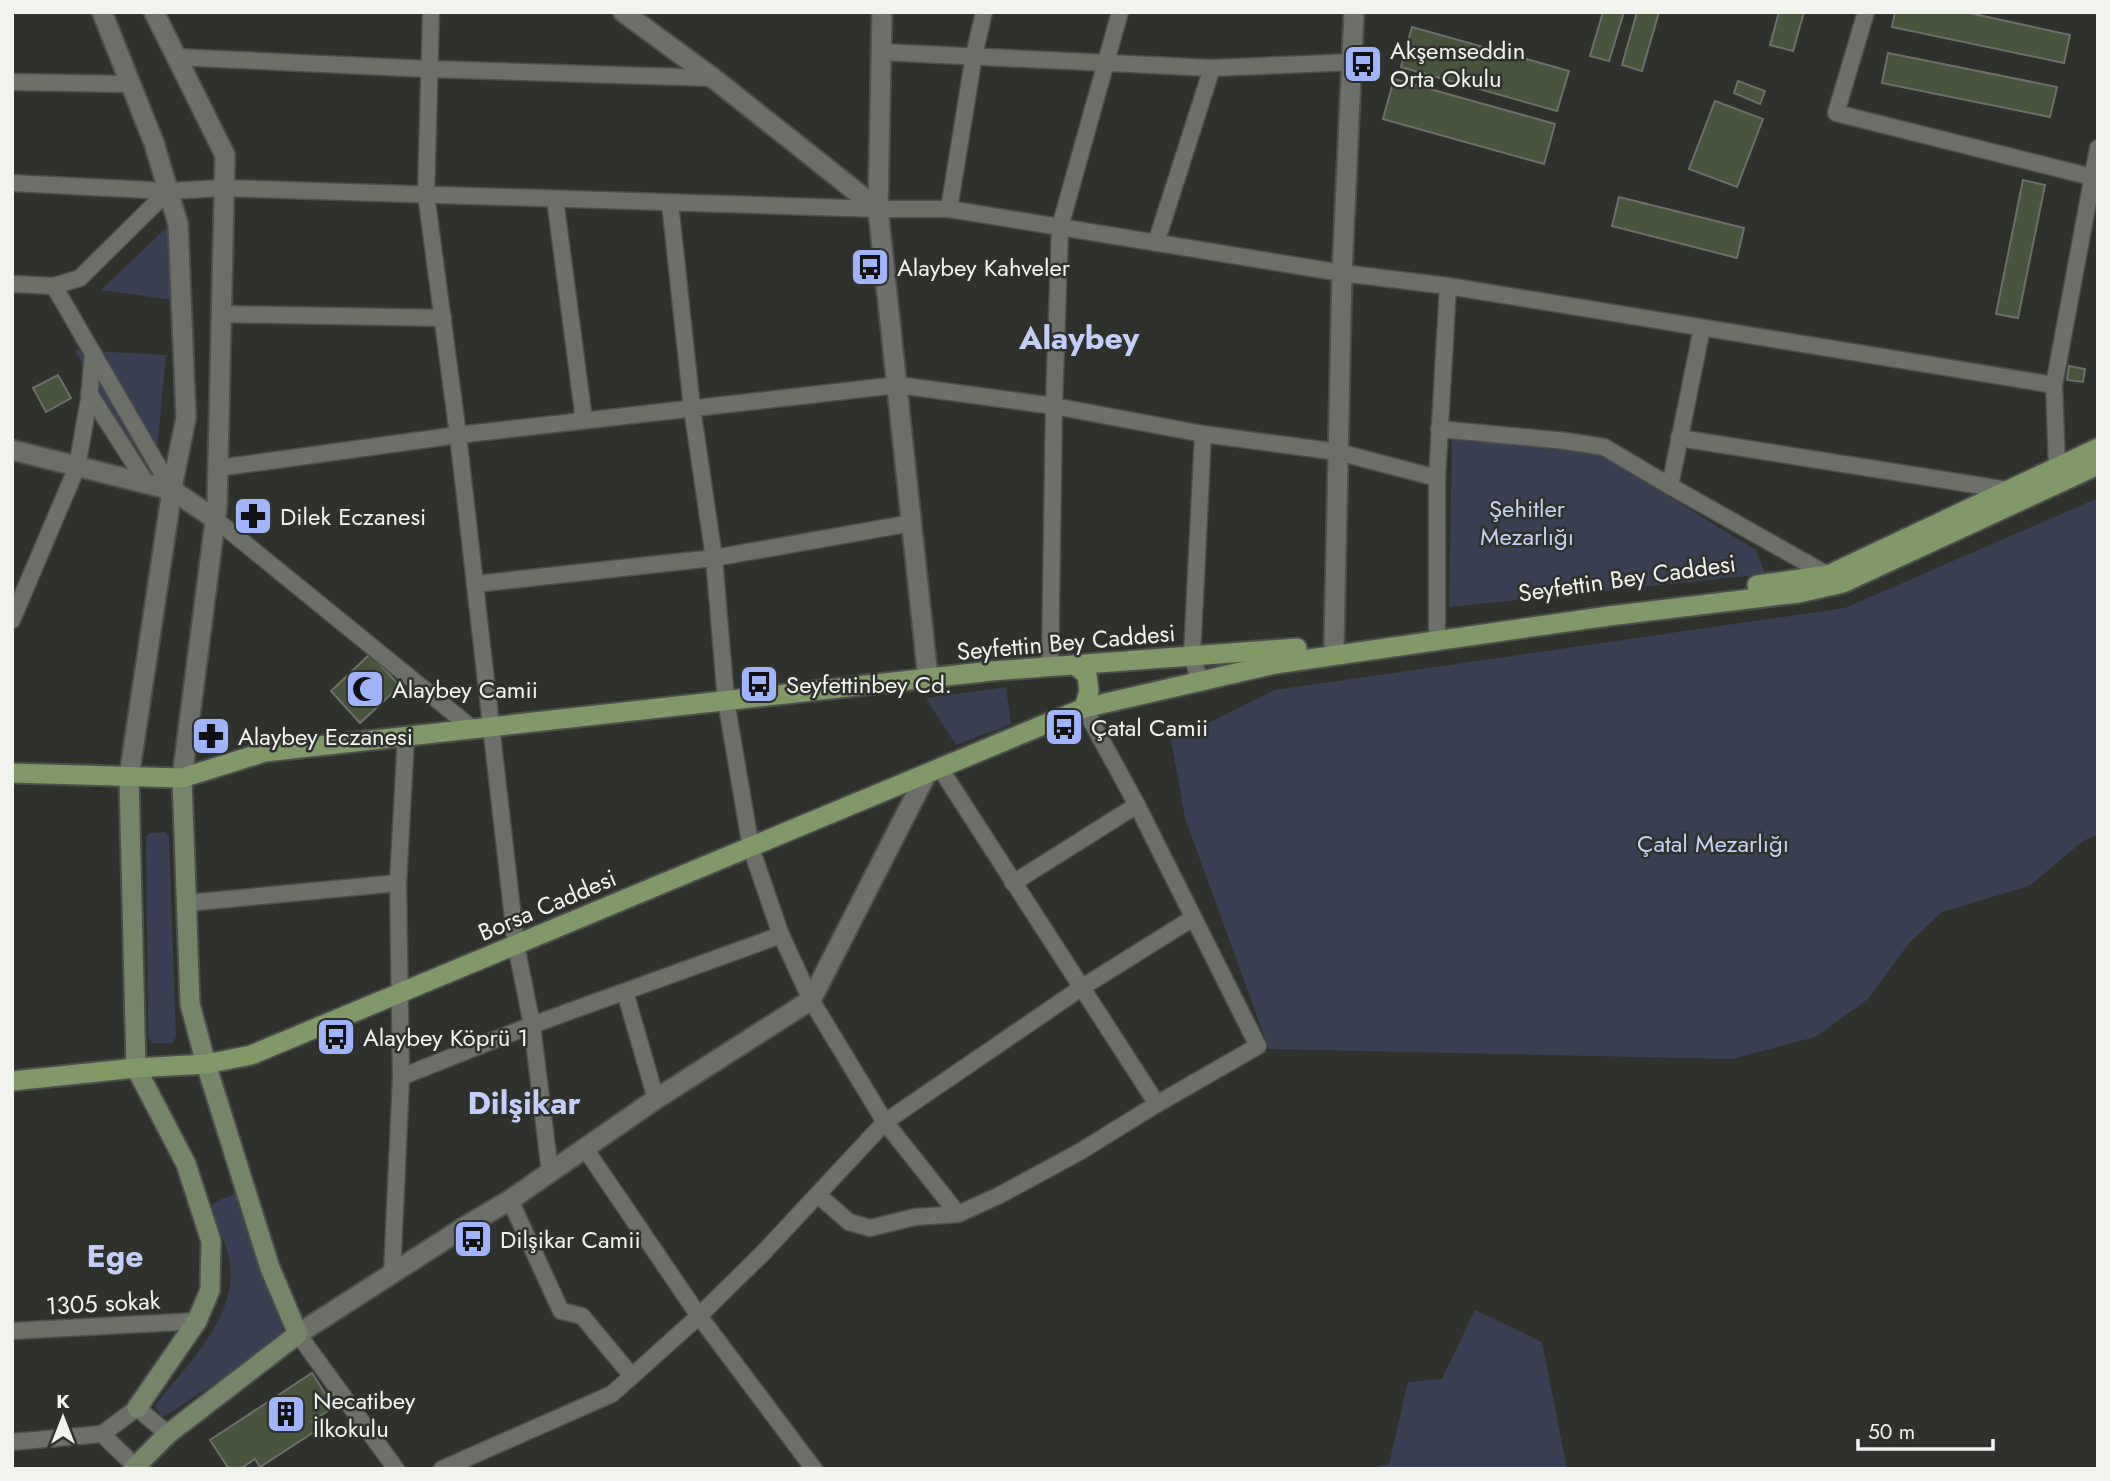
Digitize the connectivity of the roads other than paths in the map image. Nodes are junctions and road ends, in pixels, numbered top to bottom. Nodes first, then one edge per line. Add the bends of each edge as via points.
1 (102, 12) edge
2 (154, 12) edge
3 (431, 12) edge
4 (623, 12) edge
5 (882, 12) edge
6 (984, 12) edge
7 (1120, 12) edge
8 (1354, 12) edge
9 (1866, 12) edge
10 (881, 52) junction
11 (974, 55) junction
12 (176, 57) junction
13 (1353, 62) junction
14 (1105, 63) junction
15 (1212, 68) junction
16 (428, 69) junction
17 (713, 78) junction
18 (12, 82) edge
19 (130, 84) junction
20 (2098, 148) edge
21 (2092, 177) junction
22 (12, 183) edge
23 (224, 188) junction
24 (168, 191) junction
25 (426, 194) junction
26 (555, 199) junction
27 (670, 202) junction
28 (878, 209) junction
29 (949, 209) junction
30 (1060, 227) junction
31 (1156, 243) junction
32 (1342, 273) junction
33 (12, 284) edge
34 (54, 286) junction
35 (1448, 286) junction
36 (221, 314) junction
37 (443, 318) junction
38 (1702, 327) junction
39 (93, 353) junction
40 (898, 385) junction
41 (2054, 385) junction
42 (89, 393) junction
43 (1054, 406) junction
44 (692, 408) junction
45 (584, 420) junction
46 (1439, 429) junction
47 (1203, 434) junction
48 (458, 435) junction
49 (1679, 438) junction
50 (2098, 448) edge
51 (12, 450) edge
52 (1339, 452) junction
53 (2098, 465) edge
54 (77, 467) junction
55 (218, 468) junction
56 (2058, 475) junction
57 (1437, 478) junction
58 (147, 484) junction
59 (1670, 486) junction
60 (172, 490) junction
61 (2008, 490) junction
62 (215, 519) junction
63 (912, 523) junction
64 (714, 558) junction
65 (1835, 579) junction
66 (475, 584) junction
67 (12, 620) edge
68 (1437, 635) junction
69 (1334, 649) junction
70 (1192, 656) junction
71 (1074, 665) junction
72 (1050, 667) junction
73 (928, 678) junction
74 (1200, 681) junction
75 (726, 701) junction
76 (1084, 708) junction
77 (482, 728) junction
78 (406, 736) junction
79 (933, 771) junction
80 (12, 773) edge
81 (129, 777) junction
82 (182, 778) junction
83 (1137, 805) junction
84 (751, 848) junction
85 (398, 883) junction
86 (1013, 883) junction
87 (187, 903) junction
88 (1193, 918) junction
89 (781, 935) junction
90 (516, 945) junction
91 (1081, 988) junction
92 (625, 992) junction
93 (399, 993) junction
94 (811, 1000) junction
95 (532, 1025) junction
96 (206, 1064) junction
97 (136, 1068) junction
98 (401, 1077) junction
99 (12, 1081) edge
100 (656, 1099) junction
101 (1157, 1104) junction
102 (886, 1122) junction
103 (584, 1147) junction
104 (550, 1172) junction
105 (818, 1195) junction
106 (510, 1200) junction
107 (958, 1214) junction
108 (391, 1275) junction
109 (699, 1316) junction
110 (197, 1321) junction
111 (12, 1331) edge
112 (298, 1334) junction
113 (631, 1375) junction
114 (136, 1408) junction
115 (102, 1434) junction
116 (168, 1434) junction
117 (12, 1442) edge
118 (134, 1468) edge
119 (449, 1468) edge
120 (396, 1469) edge
121 (814, 1469) edge

1 - 19 street
2 - 12 street
3 - 16 street
4 - 17 street
5 - 10 street
6 - 11 street
7 - 14 street
8 - 13 street
9 - 21 street via 1836,113
10 - 11 street
10 - 28 street
11 - 14 street
11 - 29 street
12 - 16 street
12 - 23 street via 225,155
13 - 15 street
13 - 32 street
14 - 15 street
14 - 30 street
15 - 31 street
16 - 17 street
16 - 25 street
17 - 28 street
18 - 19 street
19 - 24 street
20 - 21 street
21 - 41 street
22 - 24 street
23 - 24 street
23 - 25 street
23 - 36 street
24 - 34 street via 80,278
24 - 60 street via 178,224 186,418
25 - 26 street
25 - 37 street
26 - 27 street
26 - 45 street
27 - 28 street
27 - 44 street
28 - 29 street
28 - 40 street
29 - 30 street
30 - 31 street
30 - 43 street
31 - 32 street
32 - 35 street
32 - 52 street
33 - 34 street
34 - 39 street
35 - 38 street
35 - 46 street
36 - 37 street
36 - 55 street
37 - 48 street
38 - 41 street
38 - 49 street
39 - 42 street
39 - 60 street
40 - 43 street
40 - 44 street
40 - 63 street
41 - 56 street
42 - 54 street
42 - 58 street
43 - 47 street
43 - 72 street
44 - 45 street
44 - 64 street
45 - 48 street
46 - 57 street
46 - 59 street via 1604,447
47 - 52 street
47 - 70 street
48 - 55 street
48 - 66 street
49 - 59 street
49 - 61 street
50 - 56 main road, Seyfettin Bey Caddesi
51 - 54 street
52 - 57 street
52 - 69 street
53 - 56 main road, Seyfettin Bey Caddesi
54 - 58 street
54 - 67 street
55 - 62 street
56 - 61 main road, Seyfettin Bey Caddesi
56 - 65 main road, Seyfettin Bey Caddesi
57 - 68 street
58 - 60 street
59 - 65 street
60 - 62 street
60 - 81 street
61 - 65 main road, Seyfettin Bey Caddesi
62 - 77 street
62 - 82 street
63 - 64 street
63 - 73 street
64 - 66 street
64 - 75 street
65 - 68 main road, Seyfettin Bey Caddesi via 1798,593
66 - 77 street
68 - 69 main road, Seyfettin Bey Caddesi
69 - 70 main road, Seyfettin Bey Caddesi
69 - 74 main road, Seyfettin Bey Caddesi
70 - 71 main road, Seyfettin Bey Caddesi
70 - 74 street
71 - 72 main road, Seyfettin Bey Caddesi
71 - 76 main road via 1087,675
72 - 73 main road, Seyfettin Bey Caddesi
73 - 75 main road, Seyfettin Bey Caddesi
74 - 76 main road, Seyfettin Bey Caddesi
75 - 77 main road, Seyfettin Bey Caddesi
75 - 84 street
76 - 79 main road, Borsa Caddesi
76 - 83 street
77 - 78 main road, Seyfettin Bey Caddesi
77 - 90 street
78 - 82 main road, Seyfettin Bey Caddesi via 265,752
78 - 85 street
79 - 84 main road, Borsa Caddesi
79 - 86 street
79 - 94 street
80 - 81 main road, Seyfettin Bey Caddesi
81 - 82 main road, Seyfettin Bey Caddesi
81 - 97 main road
82 - 87 main road
83 - 86 street
83 - 88 street
84 - 89 street
84 - 90 main road, Borsa Caddesi
85 - 87 street
85 - 93 street
86 - 91 street
87 - 96 main road via 190,1004
88 - 91 street
88 - 101 street via 1258,1046
89 - 92 street
89 - 94 street
90 - 93 main road, Borsa Caddesi
90 - 95 street
91 - 101 street
91 - 102 street
92 - 95 street
92 - 100 street
93 - 96 main road, Borsa Caddesi via 251,1055
93 - 98 street
94 - 100 street
94 - 102 street
95 - 98 street
95 - 104 street
96 - 97 main road, Borsa Caddesi
96 - 112 main road via 270,1268
97 - 99 main road, Borsa Caddesi
97 - 110 main road via 186,1164 211,1241 210,1290
98 - 108 street
100 - 103 street
101 - 107 street via 1081,1151
102 - 105 street
102 - 107 street
103 - 104 street
103 - 109 street
104 - 106 street
105 - 107 street via 849,1222 870,1228 915,1217
105 - 109 street
106 - 108 street
106 - 113 street via 561,1311 582,1315
108 - 112 street
109 - 113 street
109 - 121 street
110 - 111 street, 1305 sokak
110 - 114 main road
112 - 116 main road
112 - 120 street
113 - 119 street via 611,1394
114 - 115 street
114 - 116 street
115 - 117 street
115 - 118 street
116 - 118 main road

